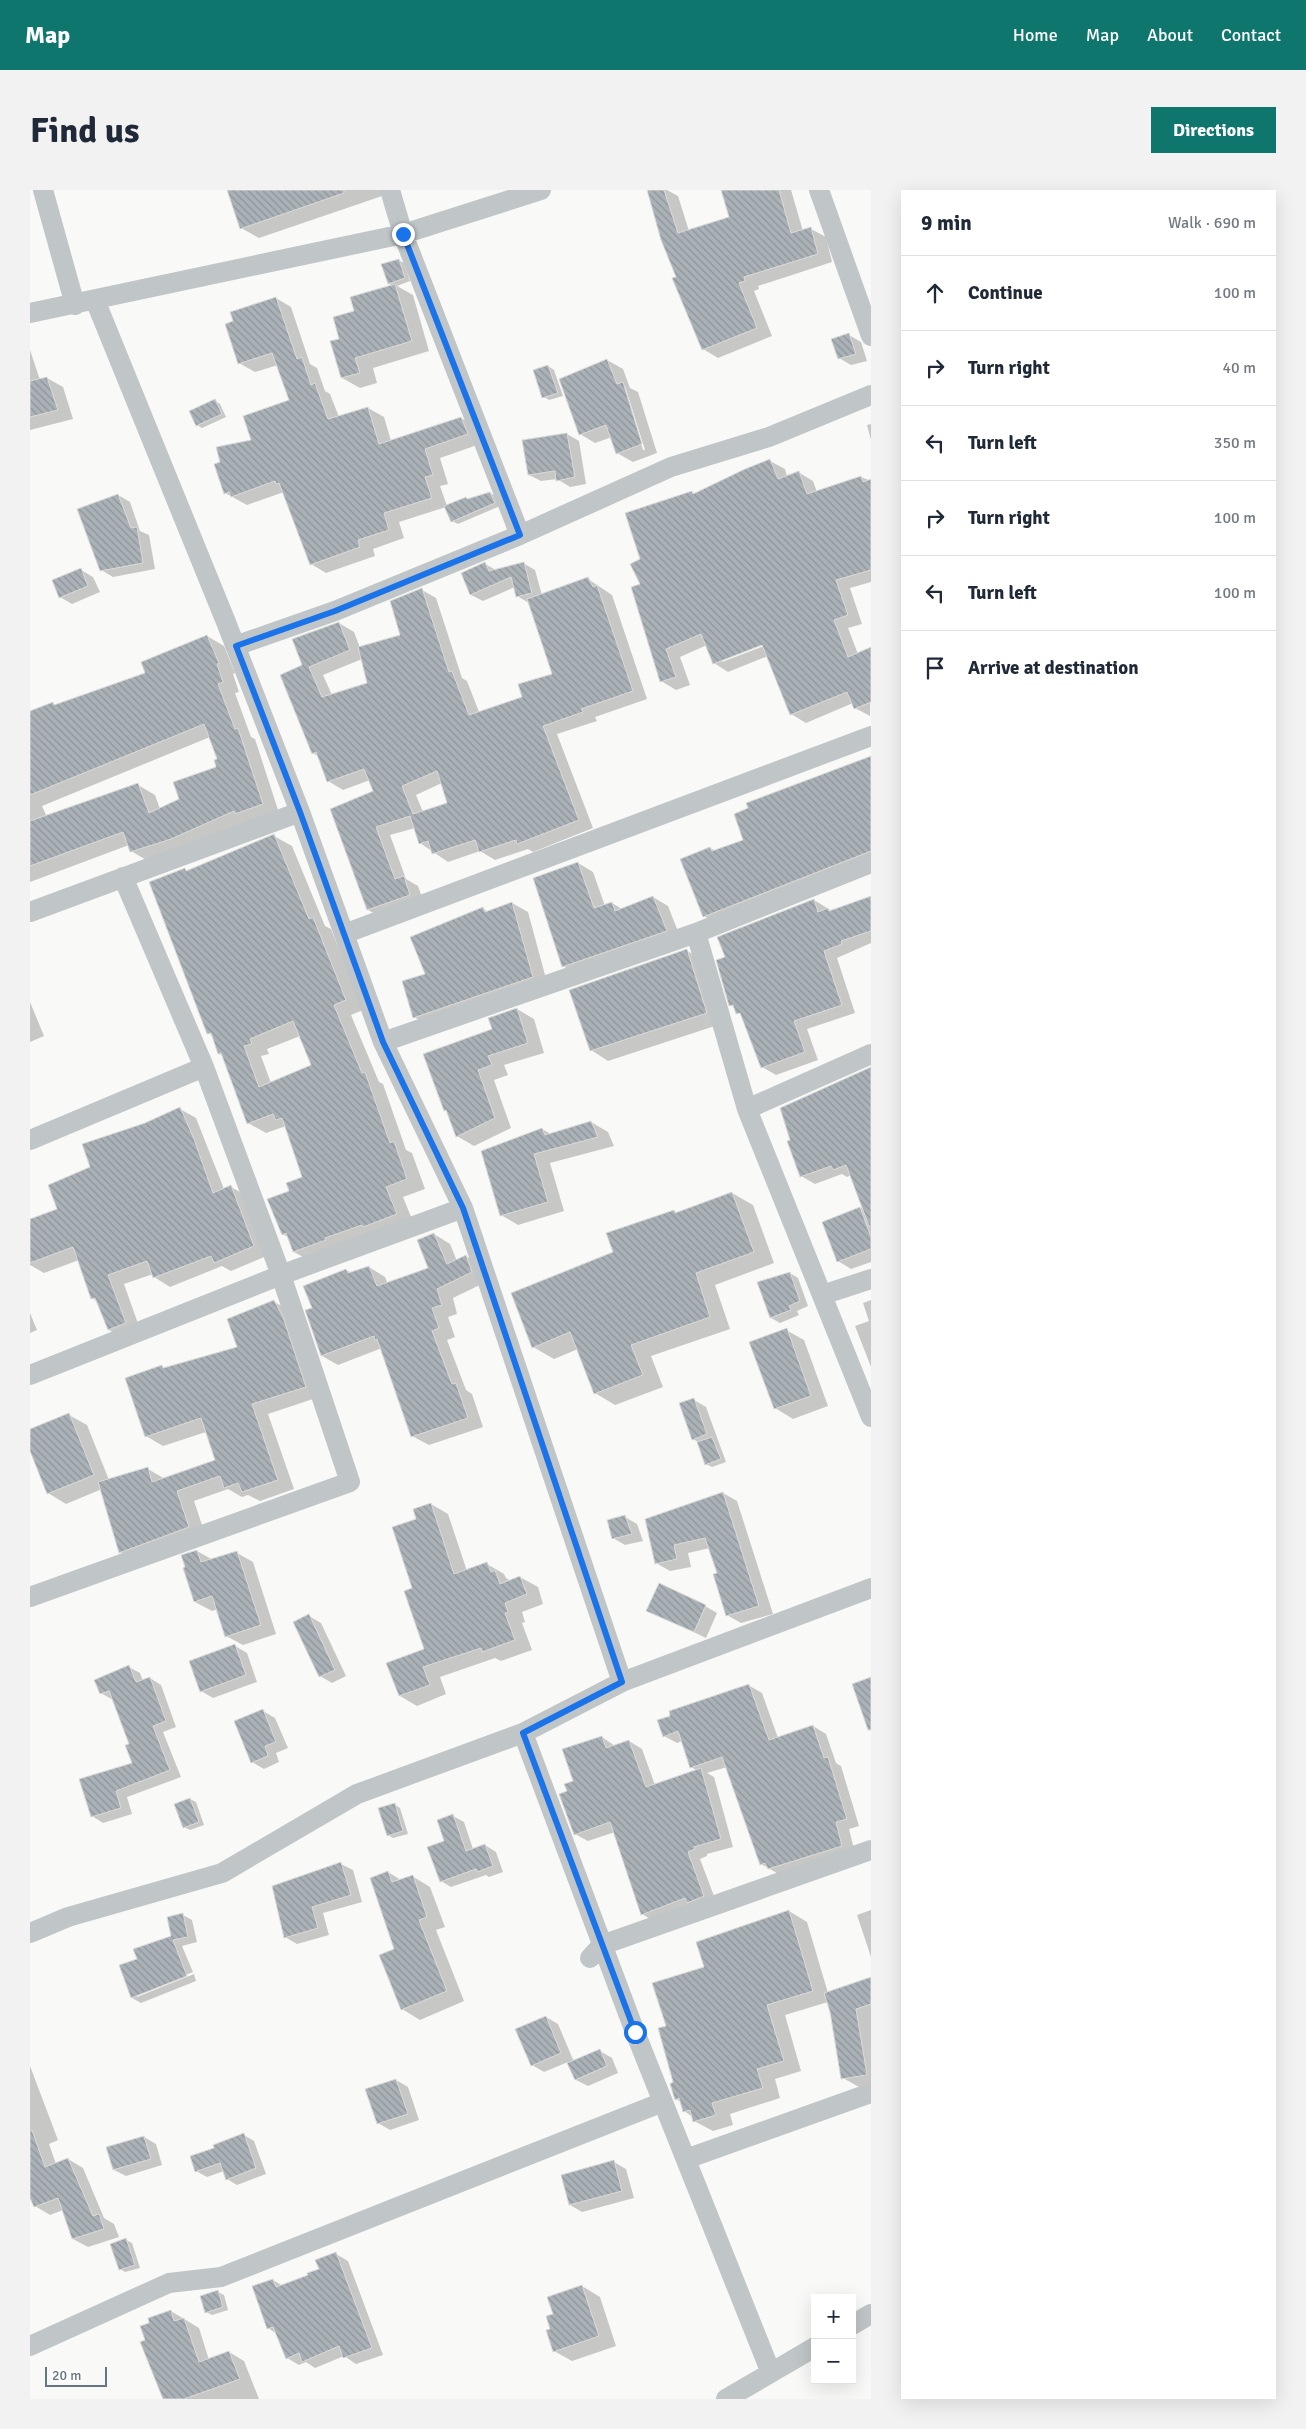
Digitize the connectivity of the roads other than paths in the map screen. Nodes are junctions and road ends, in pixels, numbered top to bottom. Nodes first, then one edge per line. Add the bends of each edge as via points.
1 (43, 190) edge
2 (390, 190) edge
3 (541, 190) edge
4 (819, 190) edge
5 (403, 234) junction
6 (95, 300) junction
7 (74, 305) junction
8 (30, 313) edge
9 (871, 336) edge
10 (871, 395) edge
11 (520, 535) junction
12 (236, 646) junction
13 (871, 736) edge
14 (300, 812) junction
15 (871, 863) edge
16 (123, 878) junction
17 (30, 912) edge
18 (696, 933) junction
19 (344, 934) junction
20 (383, 1042) junction
21 (871, 1054) edge
22 (204, 1067) junction
23 (747, 1109) junction
24 (30, 1140) edge
25 (463, 1208) junction
26 (281, 1275) junction
27 (871, 1279) edge
28 (822, 1295) junction
29 (30, 1375) edge
30 (871, 1417) edge
31 (871, 1588) edge
32 (30, 1597) edge
33 (622, 1682) junction
34 (523, 1733) junction
35 (871, 1850) edge
36 (30, 1933) edge
37 (596, 1951) junction
38 (871, 2093) edge
39 (663, 2102) junction
40 (686, 2159) junction
41 (871, 2314) edge
42 (856, 2323) edge
43 (30, 2346) edge
44 (811, 2349) edge
45 (771, 2373) junction
46 (757, 2391) edge
47 (726, 2399) edge

1 - 7 street
2 - 5 street
3 - 5 street
4 - 9 street
5 - 6 street
5 - 11 street
6 - 7 street
6 - 12 street
7 - 8 street
10 - 11 street via 769,437 671,467
11 - 12 street via 335,611
12 - 14 street
13 - 19 street
14 - 16 street
14 - 19 street
15 - 18 street
16 - 17 street
16 - 22 street
18 - 20 street
18 - 23 street
19 - 20 street
20 - 25 street
21 - 23 street
22 - 24 street
22 - 26 street
23 - 28 street
25 - 26 street
25 - 33 street
26 - 29 street
26 - 32 street via 350,1482
27 - 28 street
28 - 30 street
31 - 33 street
33 - 34 street
34 - 36 street via 357,1794 222,1873 68,1918
34 - 37 street
35 - 37 street
37 - 39 street
38 - 40 street
39 - 40 street
39 - 43 street via 221,2277 169,2283
40 - 45 street
41 - 42 street
44 - 45 street
45 - 46 street
46 - 47 street

